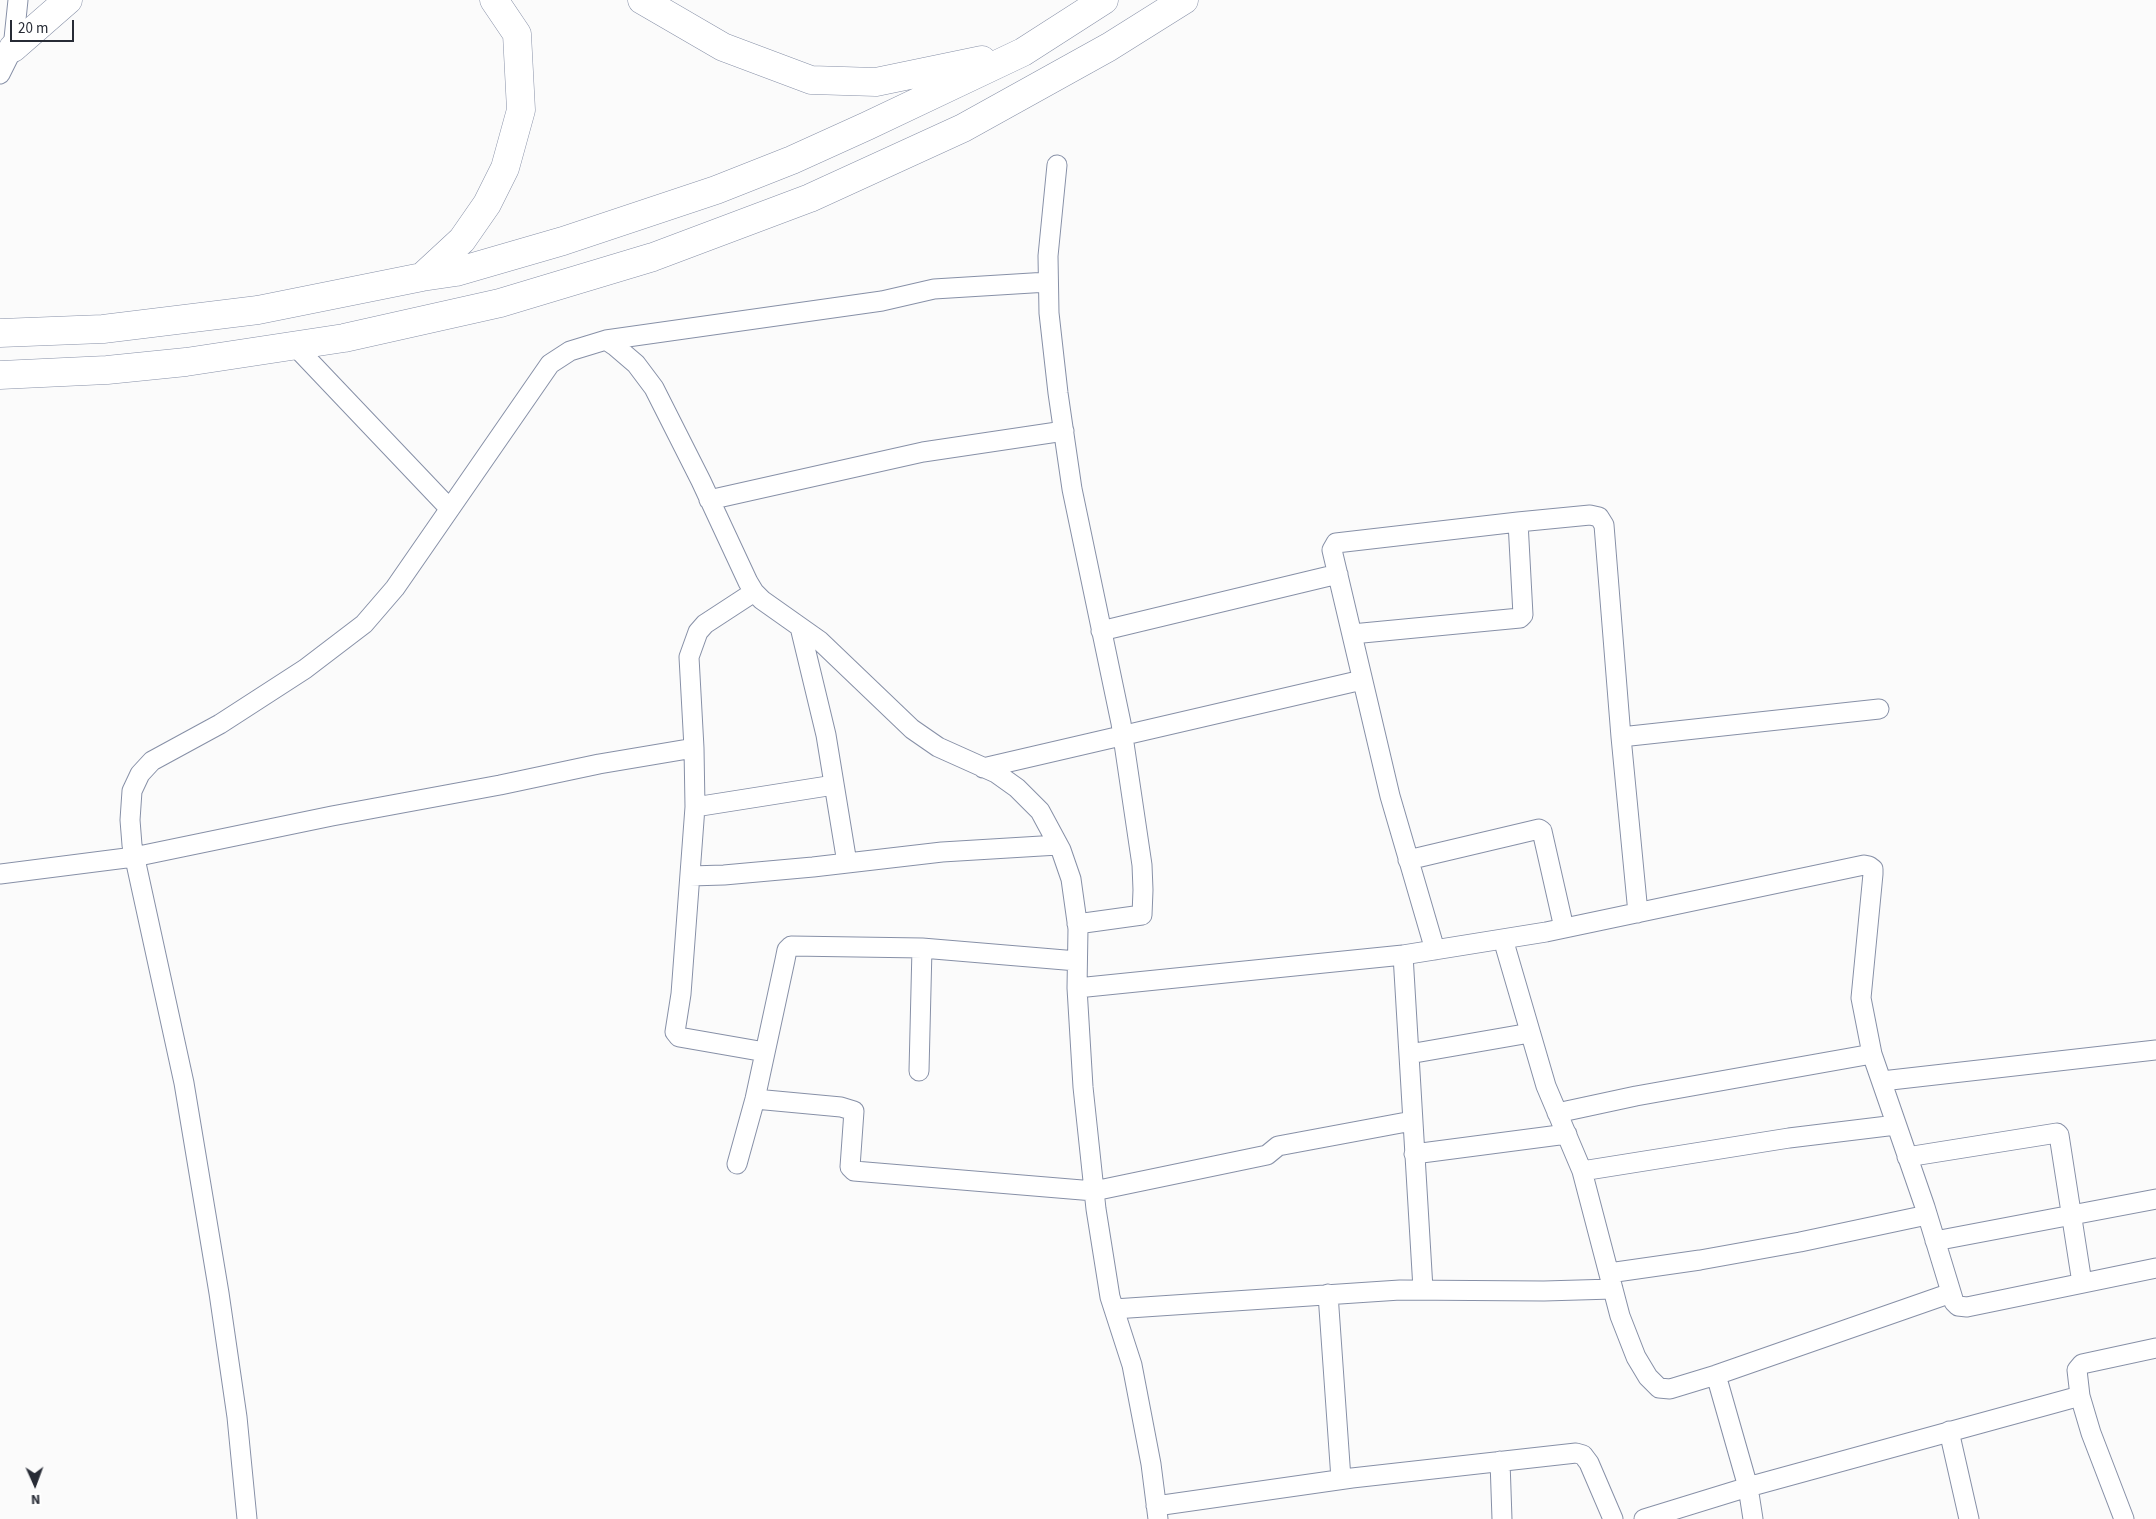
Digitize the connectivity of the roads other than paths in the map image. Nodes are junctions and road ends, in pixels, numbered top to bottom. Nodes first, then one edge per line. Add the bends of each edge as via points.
1 (18, 0) edge
2 (68, 0) edge
3 (494, 0) edge
4 (642, 0) edge
5 (1104, 0) edge
6 (1184, 0) edge
7 (13, 48) junction
8 (1023, 52) junction
9 (0, 74) edge
10 (1057, 165) dead end
11 (422, 277) junction
12 (1048, 282) junction
13 (0, 333) edge
14 (606, 340) junction
15 (295, 346) junction
16 (0, 375) edge
17 (1064, 430) junction
18 (709, 500) junction
19 (449, 508) junction
20 (1518, 522) junction
21 (1338, 574) junction
22 (754, 592) junction
23 (800, 628) junction
24 (1101, 631) junction
25 (1352, 634) junction
26 (1362, 680) junction
27 (1879, 709) dead end
28 (1123, 737) junction
29 (1621, 737) junction
30 (694, 748) junction
31 (983, 768) junction
32 (834, 785) junction
33 (695, 807) junction
34 (1058, 845) junction
35 (134, 857) junction
36 (1408, 860) junction
37 (847, 863) junction
38 (0, 874) edge
39 (690, 876) junction
40 (1638, 913) junction
41 (1077, 924) junction
42 (1564, 928) junction
43 (1503, 939) junction
44 (922, 948) junction
45 (1436, 950) junction
46 (1404, 955) junction
47 (1077, 961) junction
48 (1077, 988) junction
49 (1530, 1033) junction
50 (2156, 1050) edge
51 (765, 1052) junction
52 (1408, 1054) junction
53 (1872, 1054) junction
54 (919, 1071) dead end
55 (1882, 1081) junction
56 (755, 1099) junction
57 (1557, 1113) junction
58 (1412, 1121) junction
59 (1896, 1125) junction
60 (1567, 1134) junction
61 (1414, 1154) junction
62 (1907, 1157) junction
63 (737, 1164) dead end
64 (1582, 1171) junction
65 (1094, 1190) junction
66 (2156, 1199) edge
67 (1928, 1215) junction
68 (2071, 1215) junction
69 (1936, 1241) junction
70 (2156, 1268) edge
71 (1611, 1281) junction
72 (2082, 1283) junction
73 (1422, 1289) junction
74 (1951, 1293) junction
75 (1328, 1294) junction
76 (1114, 1309) junction
77 (2156, 1348) edge
78 (1716, 1375) junction
79 (2080, 1396) junction
80 (1949, 1431) junction
81 (1500, 1461) junction
82 (1341, 1479) junction
83 (1748, 1487) junction
84 (1157, 1512) edge
85 (247, 1519) edge
86 (1502, 1519) edge
87 (1613, 1519) edge
88 (1644, 1519) edge
89 (1753, 1519) edge
90 (1969, 1519) edge
91 (2124, 1519) edge

1 - 7 street
2 - 7 main road
3 - 11 main road via 517,34 521,110 505,168 487,204 462,240
4 - 8 main road via 723,47 811,80 876,82
5 - 8 main road
6 - 15 main road via 1077,65 963,128 819,194 732,229 500,303 422,322
7 - 9 street
8 - 11 main road via 859,130 716,190 563,241 456,272
10 - 12 street
11 - 13 main road via 210,317 103,328
12 - 14 street via 934,289 882,301
12 - 17 street
14 - 18 street via 636,364 654,388
14 - 19 street via 570,352 550,364
15 - 16 main road via 106,370
15 - 19 street
17 - 18 street via 923,452
17 - 24 street via 1072,489
18 - 22 street
19 - 35 street via 395,588 364,624 298,673 220,724 152,761 140,774 132,791 130,820
20 - 21 street via 1336,543 1332,550
20 - 25 street via 1520,618
20 - 29 street via 1590,516 1599,517 1604,526
21 - 24 street
21 - 25 street
22 - 23 street
22 - 30 street via 705,624 695,640 689,657
23 - 31 street via 820,642 912,729 938,747
23 - 32 street via 826,736
24 - 28 street
25 - 26 street
26 - 28 street
26 - 36 street
27 - 29 street
28 - 31 street
28 - 41 street via 1142,865 1143,911 1142,915
29 - 40 street
30 - 33 street
30 - 35 street
31 - 34 street via 1006,779 1027,796 1040,811
32 - 33 street
32 - 37 street
33 - 39 street
34 - 37 street via 942,852
34 - 41 street via 1071,879
35 - 38 street
35 - 85 street via 184,1083 222,1312
36 - 42 street via 1539,829
36 - 45 street
37 - 39 street
39 - 51 street via 681,994 674,1034
40 - 42 street
40 - 53 street via 1869,866 1874,874 1861,998
41 - 47 street
42 - 43 street
43 - 45 street
43 - 49 street
44 - 47 street
44 - 51 street via 791,946 784,960
44 - 54 street
45 - 46 street
46 - 48 street
46 - 52 street
47 - 48 street
48 - 65 street
49 - 52 street
49 - 57 street
50 - 55 street
51 - 56 street
52 - 58 street
53 - 55 street
53 - 57 street
55 - 59 street
56 - 63 street
56 - 65 street via 842,1107 854,1111 850,1167 854,1170
57 - 60 street
58 - 61 street
58 - 65 street via 1278,1146 1267,1155
59 - 62 street
59 - 64 street via 1789,1138
60 - 61 street
60 - 64 street
61 - 73 street
62 - 67 street
62 - 68 street via 2056,1133 2059,1135
64 - 71 street
65 - 76 street
66 - 68 street
67 - 69 street
67 - 71 street
68 - 69 street
68 - 72 street
69 - 74 street
70 - 72 street
71 - 73 street via 1544,1291
71 - 78 street via 1636,1357 1658,1388 1670,1389
72 - 74 street via 1967,1307 1958,1306
73 - 75 street
74 - 78 street
75 - 76 street
75 - 82 street
76 - 84 street via 1132,1365
77 - 79 street via 2082,1364 2077,1370
78 - 83 street
79 - 80 street
79 - 91 street
80 - 83 street
80 - 90 street
81 - 82 street
81 - 86 street
81 - 87 street via 1583,1455
82 - 84 street
83 - 88 street
83 - 89 street

